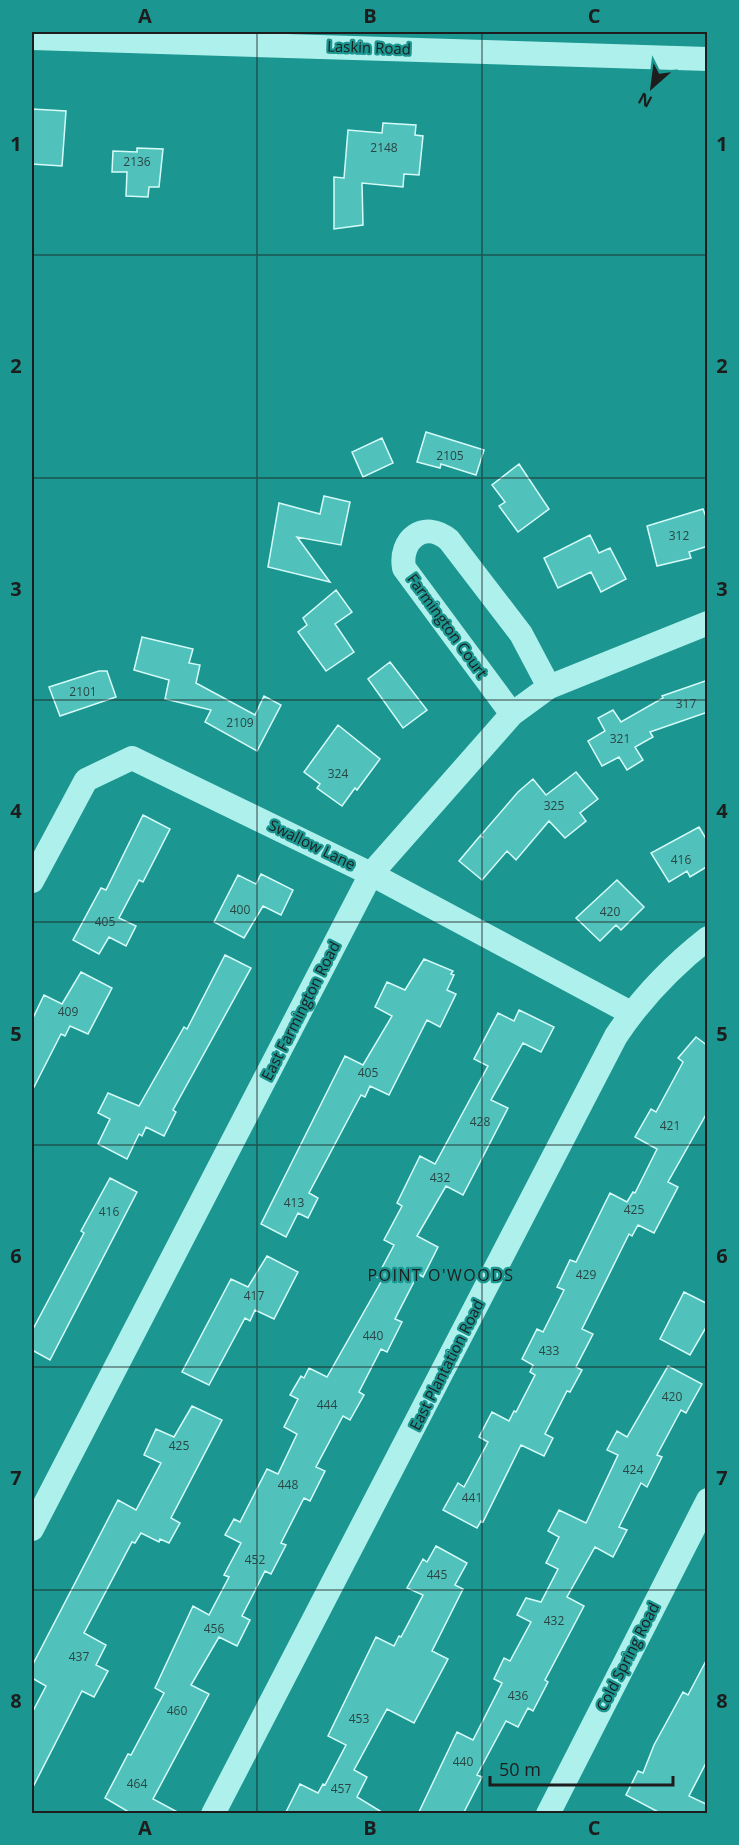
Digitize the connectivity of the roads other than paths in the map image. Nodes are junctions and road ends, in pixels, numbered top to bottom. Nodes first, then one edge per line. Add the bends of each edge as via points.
1 (32, 38) edge
2 (708, 59) edge
3 (708, 623) edge
4 (549, 687) junction
5 (512, 714) junction
6 (371, 874) junction
7 (33, 879) edge
8 (708, 938) edge
9 (631, 1013) junction
10 (708, 1500) edge
11 (32, 1529) edge
12 (213, 1814) edge
13 (548, 1814) edge

1 - 2 street, Laskin Road
3 - 4 street, East Farmington Road
4 - 5 street, East Farmington Road
4 - 5 street, Farmington Court via 521,634 449,540 431,531 417,534 406,544 404,568
5 - 6 street, East Farmington Road
6 - 7 street, Swallow Lane via 132,758 86,780
6 - 9 street, Swallow Lane
6 - 11 street, East Farmington Road
8 - 9 street, East Plantation Road via 675,963
9 - 12 street, East Plantation Road
10 - 13 street, Cold Spring Road

